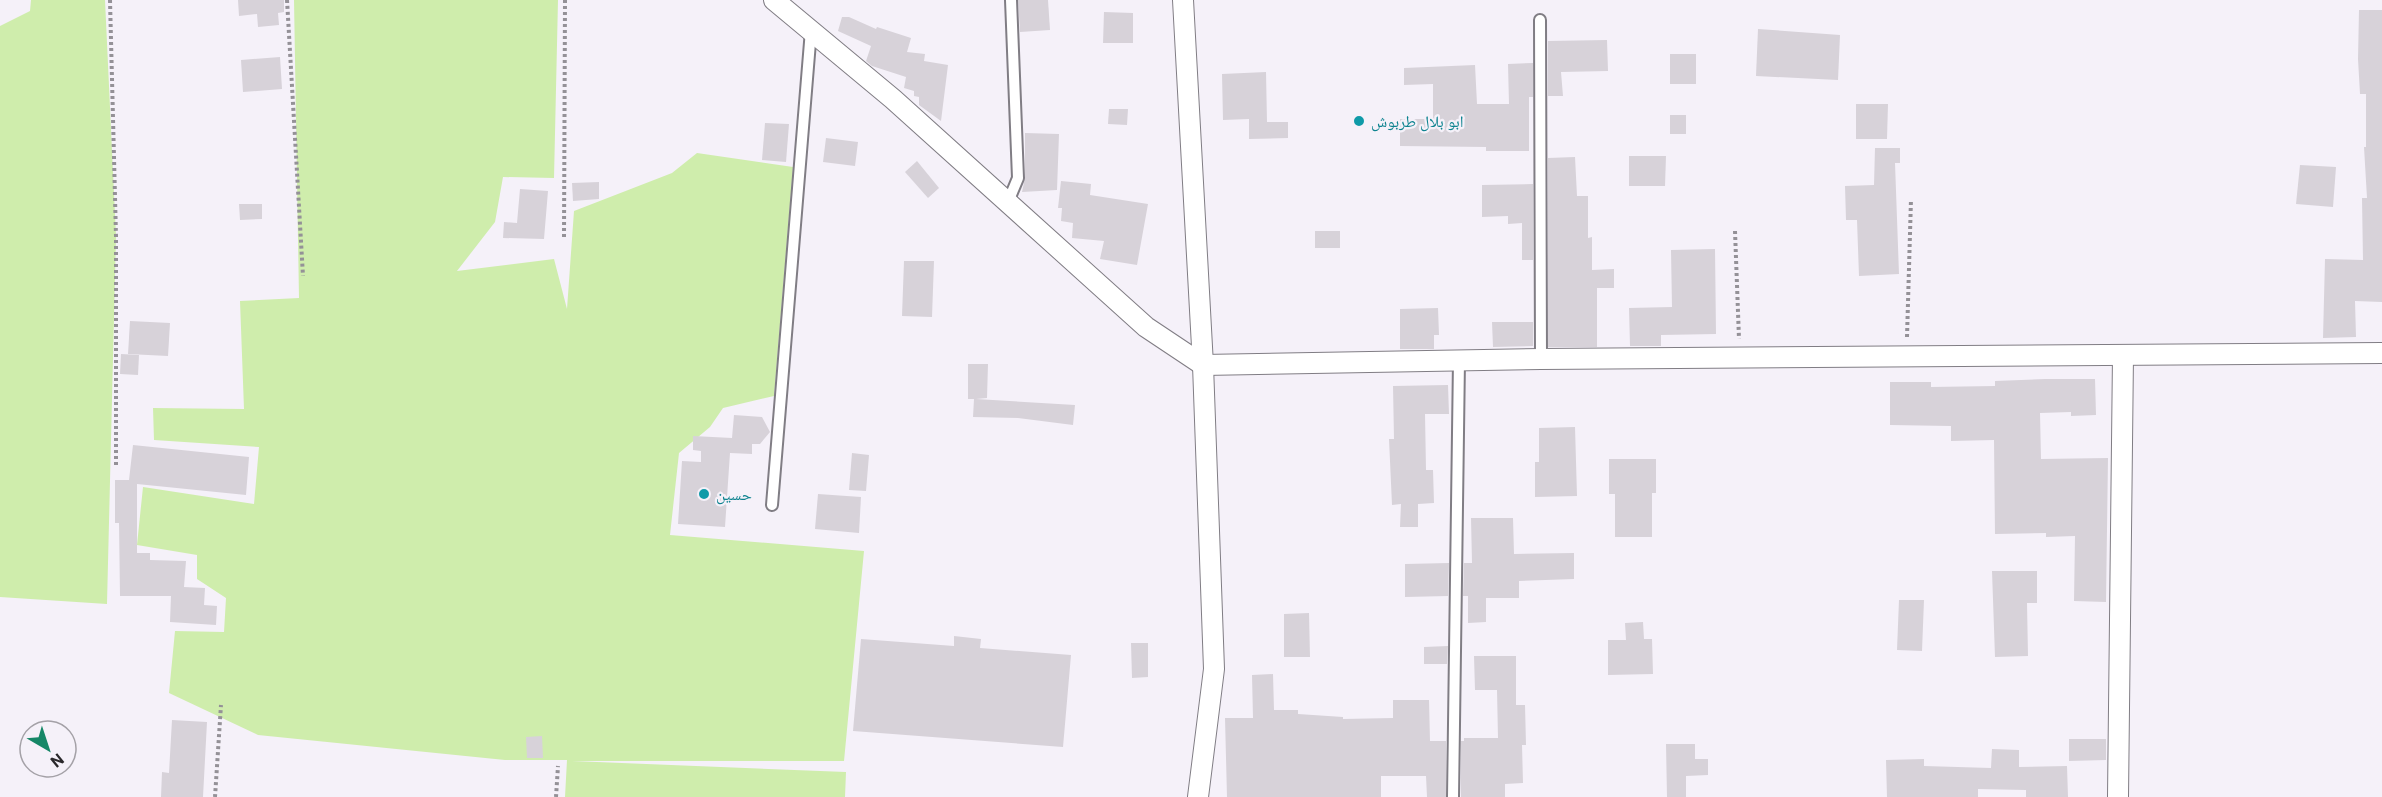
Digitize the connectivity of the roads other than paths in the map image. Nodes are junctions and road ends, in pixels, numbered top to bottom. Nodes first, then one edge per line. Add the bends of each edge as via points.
1 (774, 0) edge
2 (1011, 0) edge
3 (1183, 0) edge
4 (1540, 21) dead end
5 (811, 30) junction
6 (1008, 202) junction
7 (2382, 353) edge
8 (2123, 355) junction
9 (1540, 359) junction
10 (1459, 360) junction
11 (1203, 365) junction
12 (772, 505) dead end
13 (1198, 797) edge
14 (1453, 797) edge
15 (2118, 797) edge

1 - 5 street
2 - 6 lane via 1018,178
3 - 11 street
4 - 9 lane
5 - 6 street
5 - 12 lane
6 - 11 street via 1146,327
7 - 8 street
8 - 9 street
8 - 15 street
9 - 10 street
10 - 11 street
10 - 14 lane
11 - 13 street via 1214,669

